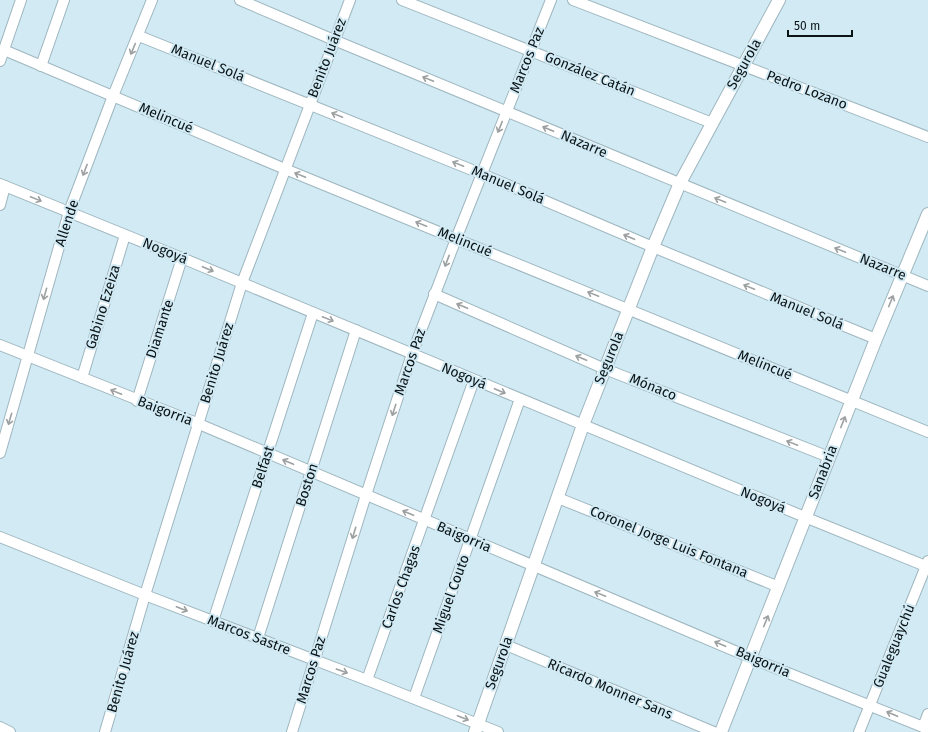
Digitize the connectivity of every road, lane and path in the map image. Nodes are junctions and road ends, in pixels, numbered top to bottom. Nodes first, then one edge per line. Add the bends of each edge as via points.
1 (21, 0) edge
2 (64, 0) edge
3 (152, 0) edge
4 (240, 0) edge
5 (350, 0) edge
6 (402, 0) edge
7 (551, 0) edge
8 (573, 0) edge
9 (779, 0) edge
10 (139, 36) junction
11 (334, 40) junction
12 (4, 50) junction
13 (531, 50) junction
14 (0, 61) edge
15 (41, 66) junction
16 (744, 66) junction
17 (114, 96) junction
18 (310, 104) junction
19 (506, 112) junction
20 (712, 123) junction
21 (928, 137) edge
22 (285, 169) junction
23 (482, 174) junction
24 (680, 183) junction
25 (2, 185) edge
26 (0, 205) edge
27 (69, 212) junction
28 (928, 214) edge
29 (125, 235) junction
30 (456, 239) junction
31 (653, 247) junction
32 (182, 258) junction
33 (902, 275) junction
34 (242, 283) junction
35 (928, 286) edge
36 (434, 294) junction
37 (629, 309) junction
38 (313, 313) junction
39 (356, 330) junction
40 (876, 339) junction
41 (0, 345) edge
42 (412, 354) junction
43 (27, 356) junction
44 (605, 368) junction
45 (82, 378) junction
46 (474, 380) junction
47 (520, 399) junction
48 (137, 401) junction
49 (851, 401) junction
50 (199, 424) junction
51 (583, 425) junction
52 (928, 432) edge
53 (0, 453) edge
54 (268, 453) junction
55 (829, 457) junction
56 (312, 472) junction
57 (366, 495) junction
58 (558, 498) junction
59 (806, 518) junction
60 (425, 520) junction
61 (0, 536) edge
62 (471, 540) junction
63 (927, 565) edge
64 (534, 566) junction
65 (779, 587) junction
66 (145, 595) junction
67 (213, 621) junction
68 (258, 638) junction
69 (506, 645) junction
70 (751, 657) junction
71 (314, 660) junction
72 (368, 680) junction
73 (414, 698) junction
74 (870, 705) junction
75 (928, 714) edge
76 (0, 727) edge
77 (476, 728) edge
78 (925, 728) edge
79 (10, 732) edge
80 (105, 732) edge
81 (292, 732) edge
82 (498, 732) edge
83 (714, 732) edge
84 (721, 732) edge
85 (859, 732) edge

1 - 12 street
2 - 15 street
3 - 10 street, Allende
4 - 11 street, Nazarre
5 - 11 street, Benito Juárez
6 - 13 street, González Catán
7 - 13 street, Marcos Paz
8 - 16 street, Pedro Lozano
9 - 16 street, Segurola
10 -> 17 street, Allende
10 - 18 street, Manuel Solá
11 - 18 street, Benito Juárez
19 -> 11 street, Nazarre
12 - 14 street
12 - 15 street, Melincué
13 - 19 street, Marcos Paz
13 - 20 street, González Catán
15 - 17 street, Melincué
16 - 20 street, Segurola
16 - 21 street, Pedro Lozano
17 - 22 street, Melincué
17 -> 27 street, Allende
18 - 22 street, Benito Juárez
23 -> 18 street, Manuel Solá
19 -> 23 street, Marcos Paz
24 -> 19 street, Nazarre
20 - 24 street, Segurola
30 -> 22 street, Melincué
22 - 34 street, Benito Juárez
23 - 30 street, Marcos Paz
31 -> 23 street, Manuel Solá
24 - 31 street, Segurola
33 -> 24 street, Nazarre
25 - 26 street
25 -> 27 street, Nogoyá
27 - 29 street, Nogoyá
27 -> 43 street, Allende
28 - 33 street, Sanabria
29 - 32 street, Nogoyá
29 - 45 street, Gabino Ezeiza
30 -> 36 street, Marcos Paz
37 -> 30 street, Melincué
31 - 37 street, Segurola
40 -> 31 street, Manuel Solá
32 -> 34 street, Nogoyá
32 - 48 street, Diamante
33 - 35 street, Nazarre
40 -> 33 street, Sanabria
34 - 38 street, Nogoyá
34 - 50 street, Benito Juárez
36 - 42 street, Marcos Paz
44 -> 36 street, Mónaco
37 - 44 street, Segurola
37 - 49 street, Melincué
38 -> 39 street, Nogoyá
38 - 54 street, Belfast
39 - 42 street, Nogoyá
39 - 56 street, Boston
40 - 49 street, Sanabria
41 - 43 street, Baigorria
42 - 46 street, Nogoyá
42 -> 57 street, Marcos Paz
43 - 45 street, Baigorria
43 -> 53 street, Allende
44 - 51 street, Segurola
55 -> 44 street, Mónaco
48 -> 45 street, Baigorria
46 -> 47 street, Nogoyá
46 - 60 street, Carlos Chagas
47 - 51 street, Nogoyá
47 - 62 street, Miguel Couto
48 - 50 street, Baigorria
49 - 52 street, Melincué
55 -> 49 street, Sanabria
50 - 54 street, Baigorria
50 - 66 street, Benito Juárez
51 - 58 street, Segurola
51 - 59 street, Nogoyá
56 -> 54 street, Baigorria
54 - 67 street, Belfast
55 - 59 street, Sanabria
56 - 57 street, Baigorria
56 - 68 street, Boston
60 -> 57 street, Baigorria
57 -> 71 street, Marcos Paz
58 - 64 street, Segurola
58 - 65 street, Coronel Jorge Luis Fontana
59 - 63 street, Nogoyá
59 - 65 street, Sanabria
60 - 62 street, Baigorria
60 - 72 street, Carlos Chagas
61 - 66 street, Marcos Sastre
62 - 64 street, Baigorria
62 - 73 street, Miguel Couto
63 - 74 street, Gualeguaychú
64 - 69 street, Segurola
70 -> 64 street, Baigorria
70 -> 65 street, Sanabria
66 -> 67 street, Marcos Sastre
66 - 80 street, Benito Juárez
67 - 68 street, Marcos Sastre
68 - 71 street, Marcos Sastre
69 - 77 street, Segurola
69 - 83 street, Ricardo Monner Sans
70 - 74 street, Baigorria
70 - 84 street, Sanabria
71 -> 72 street, Marcos Sastre
71 - 81 street, Marcos Paz
72 - 73 street, Marcos Sastre
73 -> 77 street, Marcos Sastre
78 -> 74 street, Baigorria
74 - 85 street, Gualeguaychú
75 - 78 street
76 - 79 street
77 - 82 street, Marcos Sastre

